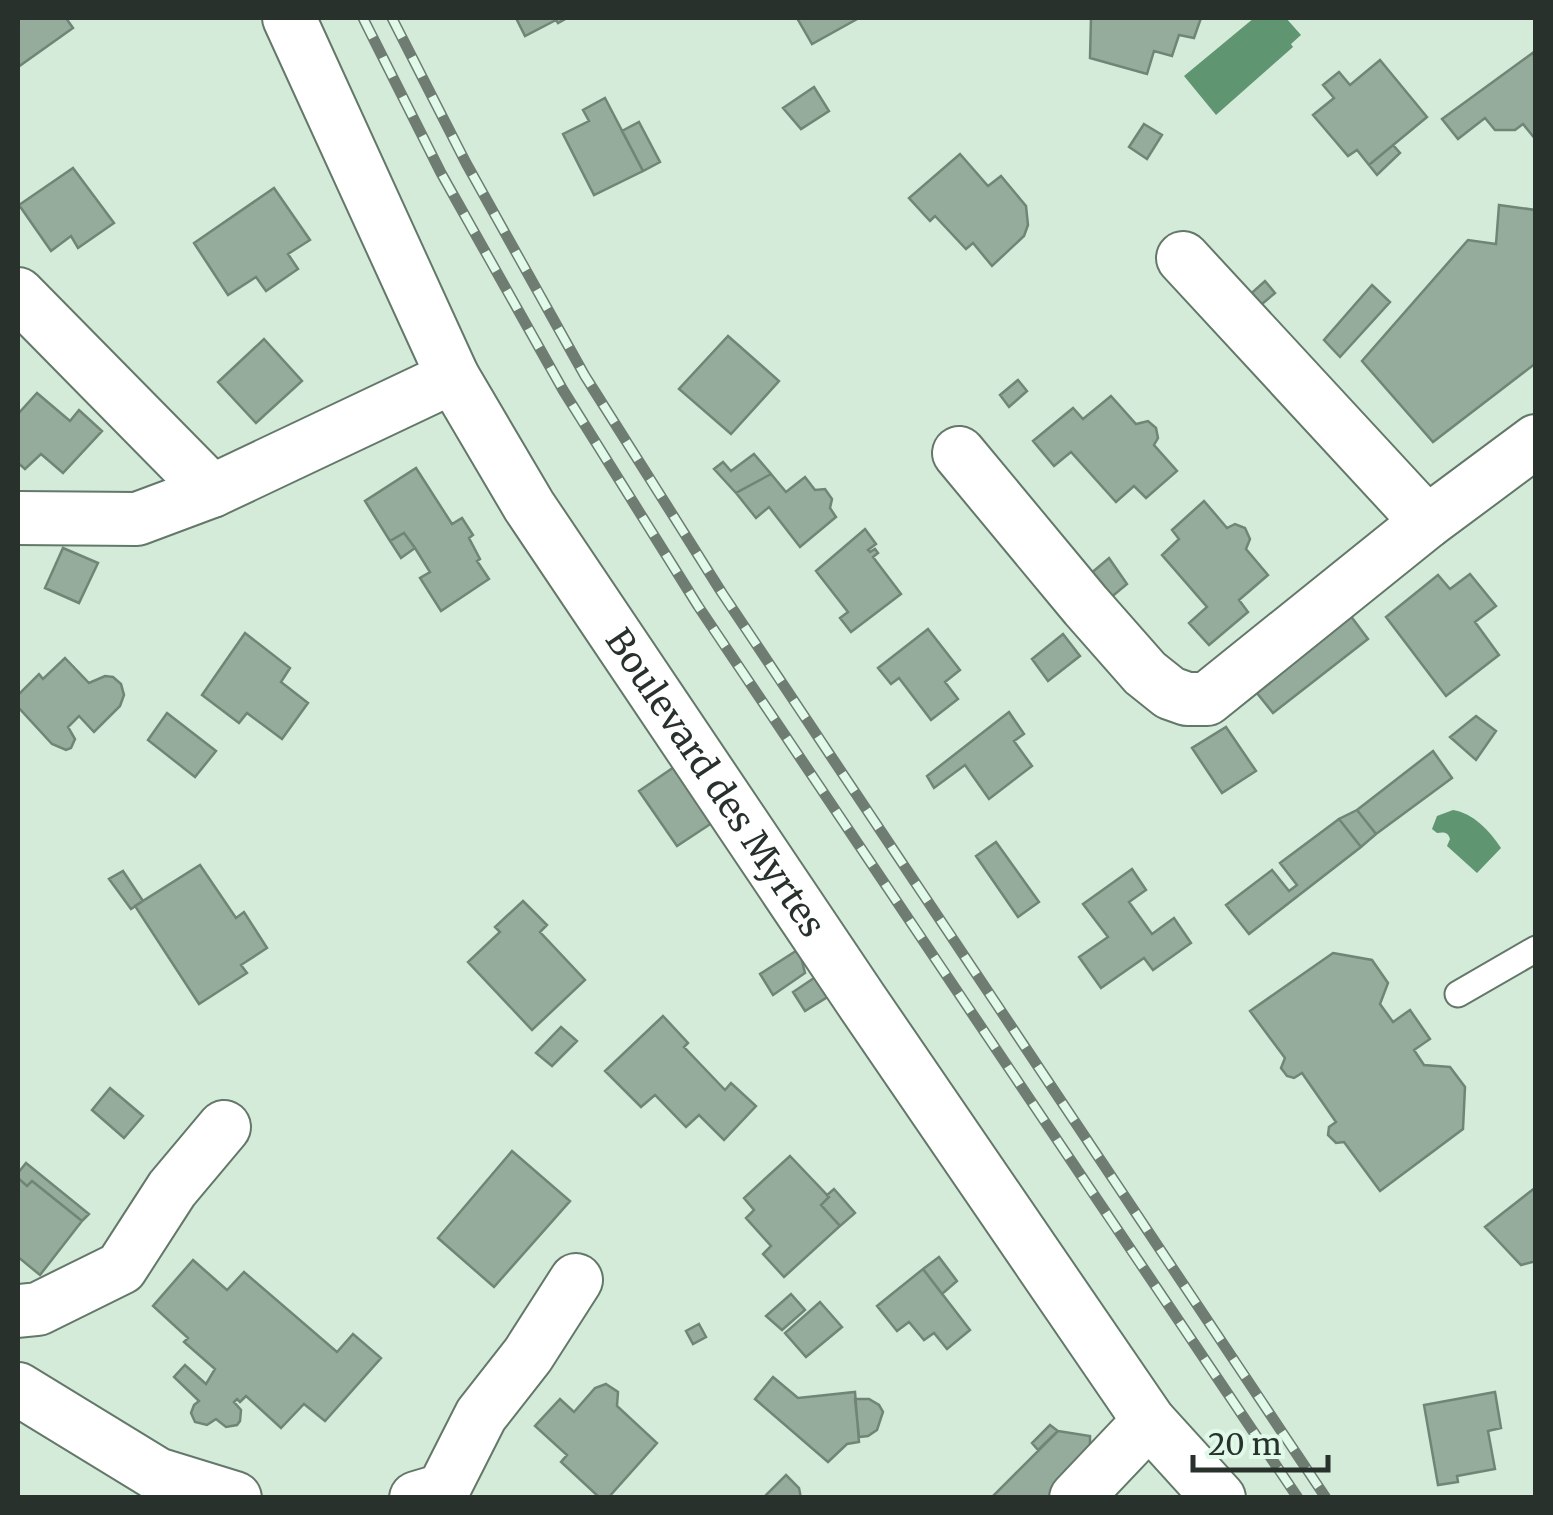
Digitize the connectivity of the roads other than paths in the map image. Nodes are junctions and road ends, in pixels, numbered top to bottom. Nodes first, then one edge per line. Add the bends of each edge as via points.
1 (289, 18) edge
2 (1183, 258) dead end
3 (18, 294) edge
4 (452, 377) junction
5 (1536, 441) edge
6 (960, 453) dead end
7 (212, 490) junction
8 (18, 518) edge
9 (1427, 522) junction
10 (1536, 950) edge
11 (1458, 994) dead end
12 (224, 1127) dead end
13 (576, 1280) dead end
14 (18, 1311) edge
15 (18, 1388) edge
16 (1148, 1421) junction
17 (235, 1498) edge
18 (416, 1498) edge
19 (1076, 1498) edge
20 (1219, 1498) edge

1 - 4 street, Boulevard des Myrtes
2 - 9 street
3 - 7 street
4 - 7 street
4 - 16 street, Boulevard des Myrtes via 529,506
5 - 9 street
6 - 9 street via 1145,673 1187,698 1207,698
7 - 8 street via 137,519
10 - 11 lane
12 - 14 street via 172,1189 122,1268 38,1309
13 - 18 street via 482,1415 443,1490
15 - 17 street via 158,1474
16 - 19 street
16 - 20 street, Boulevard des Myrtes

